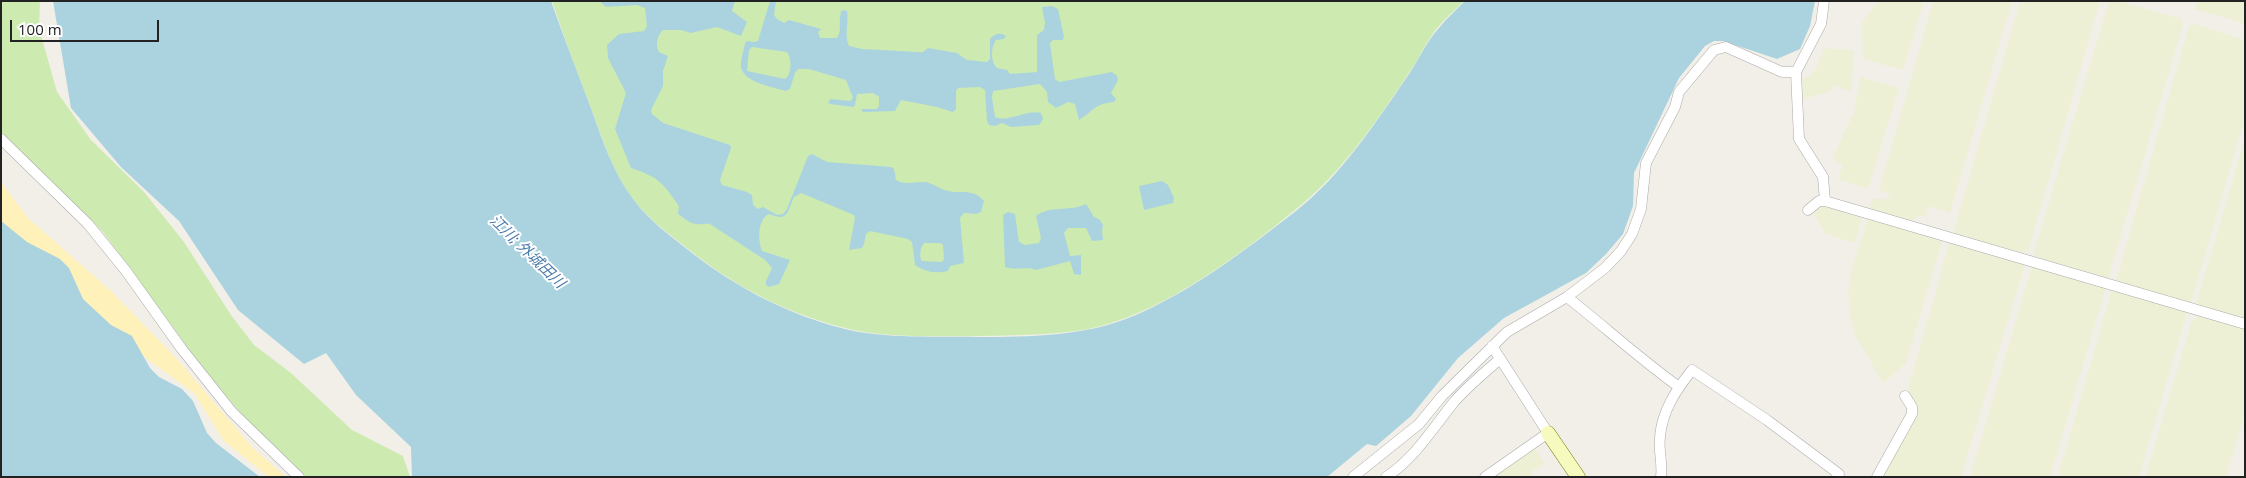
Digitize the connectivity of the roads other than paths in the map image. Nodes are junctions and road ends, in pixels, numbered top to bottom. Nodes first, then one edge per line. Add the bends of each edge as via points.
1 (1824, 1) edge
2 (1796, 72) junction
3 (1, 139) edge
4 (1825, 201) junction
5 (1808, 210) dead end
6 (1567, 297) junction
7 (2245, 324) edge
8 (1492, 346) junction
9 (1500, 359) junction
10 (1679, 387) junction
11 (1905, 396) dead end
12 (1548, 433) junction
13 (299, 477) edge
14 (1353, 477) edge
15 (1386, 477) edge
16 (1485, 477) edge
17 (1578, 477) edge
18 (1660, 477) edge
19 (1837, 477) edge
20 (1877, 477) edge

1 - 2 street via 1821,24
2 - 4 street via 1799,140 1823,176
2 - 6 street via 1782,72 1726,47 1714,50 1679,92 1675,107 1646,163 1641,208 1632,234 1605,268
3 - 13 street via 94,231 232,412
4 - 5 street via 1819,201
4 - 7 street
6 - 8 street via 1507,332
6 - 10 street
8 - 9 street
8 - 14 street via 1419,424
9 - 12 street
9 - 15 street via 1472,383 1407,461
10 - 18 street via 1670,401 1659,438
10 - 19 street via 1692,370 1767,420 1839,474
11 - 20 street via 1912,407 1912,414
12 - 16 street
12 - 17 street

